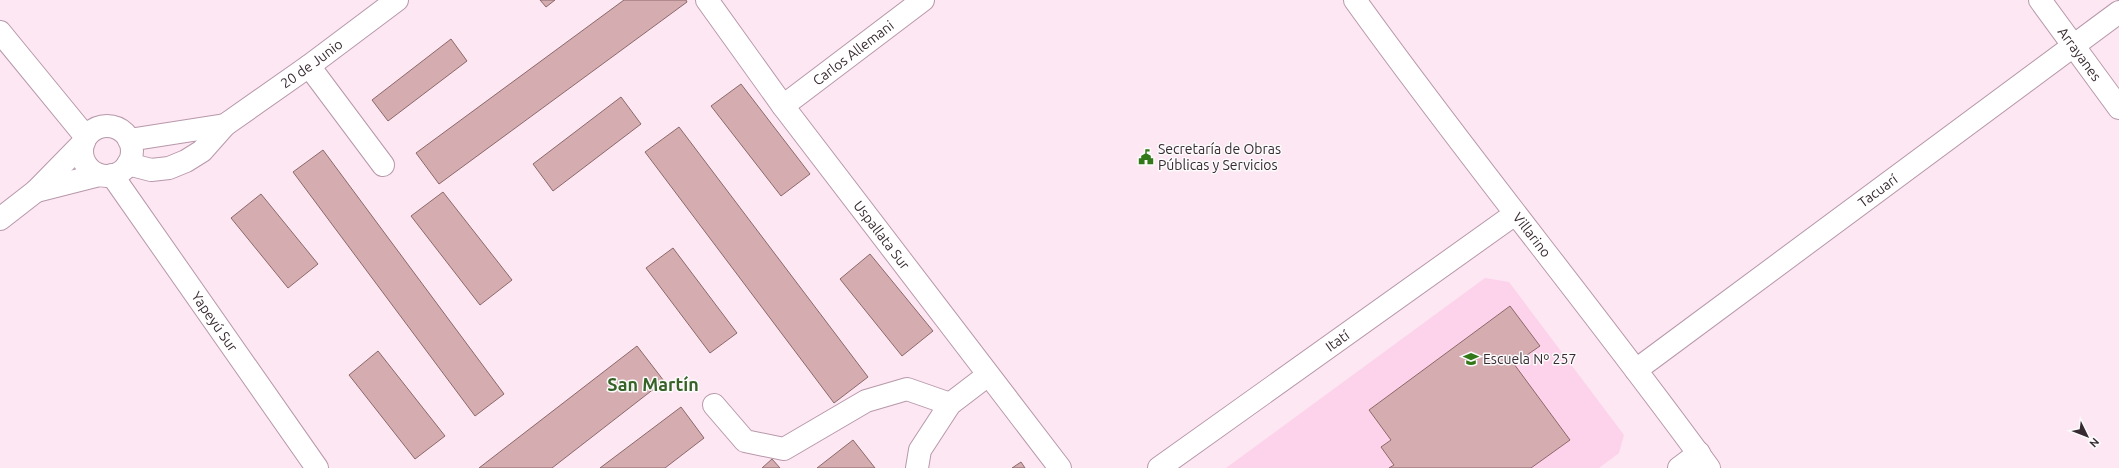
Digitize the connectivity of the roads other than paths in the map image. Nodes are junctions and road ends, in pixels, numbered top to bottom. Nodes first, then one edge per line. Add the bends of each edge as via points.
1 (398, 0) edge
2 (706, 0) edge
3 (923, 0) edge
4 (2040, 0) edge
5 (1361, 2) edge
6 (2119, 12) edge
7 (0, 32) edge
8 (2073, 45) junction
9 (309, 66) junction
10 (783, 106) junction
11 (2119, 108) edge
12 (225, 125) junction
13 (85, 139) junction
14 (129, 140) junction
15 (383, 165) dead end
16 (113, 171) junction
17 (36, 191) junction
18 (1515, 214) junction
19 (0, 219) edge
20 (1636, 370) junction
21 (988, 374) junction
22 (950, 404) junction
23 (714, 405) dead end
24 (1704, 461) edge
25 (317, 468) edge
26 (917, 468) edge
27 (1060, 468) edge
28 (1159, 468) edge
29 (1679, 468) edge

1 - 9 street, 20 de Junio
2 - 10 street, Uspallata Sur
3 - 10 street, Carlos Allemani
4 - 8 street, Arrayanes
5 - 18 street, Villarino
6 - 8 street, Tacuarí
7 - 13 street
8 - 11 street, Arrayanes
8 - 20 street, Tacuarí
9 - 12 street, 20 de Junio
9 - 15 street
10 - 21 street, Uspallata Sur
12 - 14 street, 20 de Junio
12 - 16 street, 20 de Junio via 202,151 175,166 151,170
13 - 14 street via 92,131 108,126 124,133
13 - 16 street, Yapeyú Sur via 82,158 92,171
13 - 17 street, 20 de Junio
14 - 16 street via 131,152
16 - 17 street, 20 de Junio
16 - 25 street, Yapeyú Sur
17 - 19 street, 20 de Junio
18 - 20 street, Villarino
18 - 28 street, Itatí
20 - 24 street, Villarino
21 - 22 street
21 - 27 street, Uspallata Sur
22 - 23 street via 908,389 866,401 784,449 745,441
22 - 26 street via 920,450
24 - 29 street

